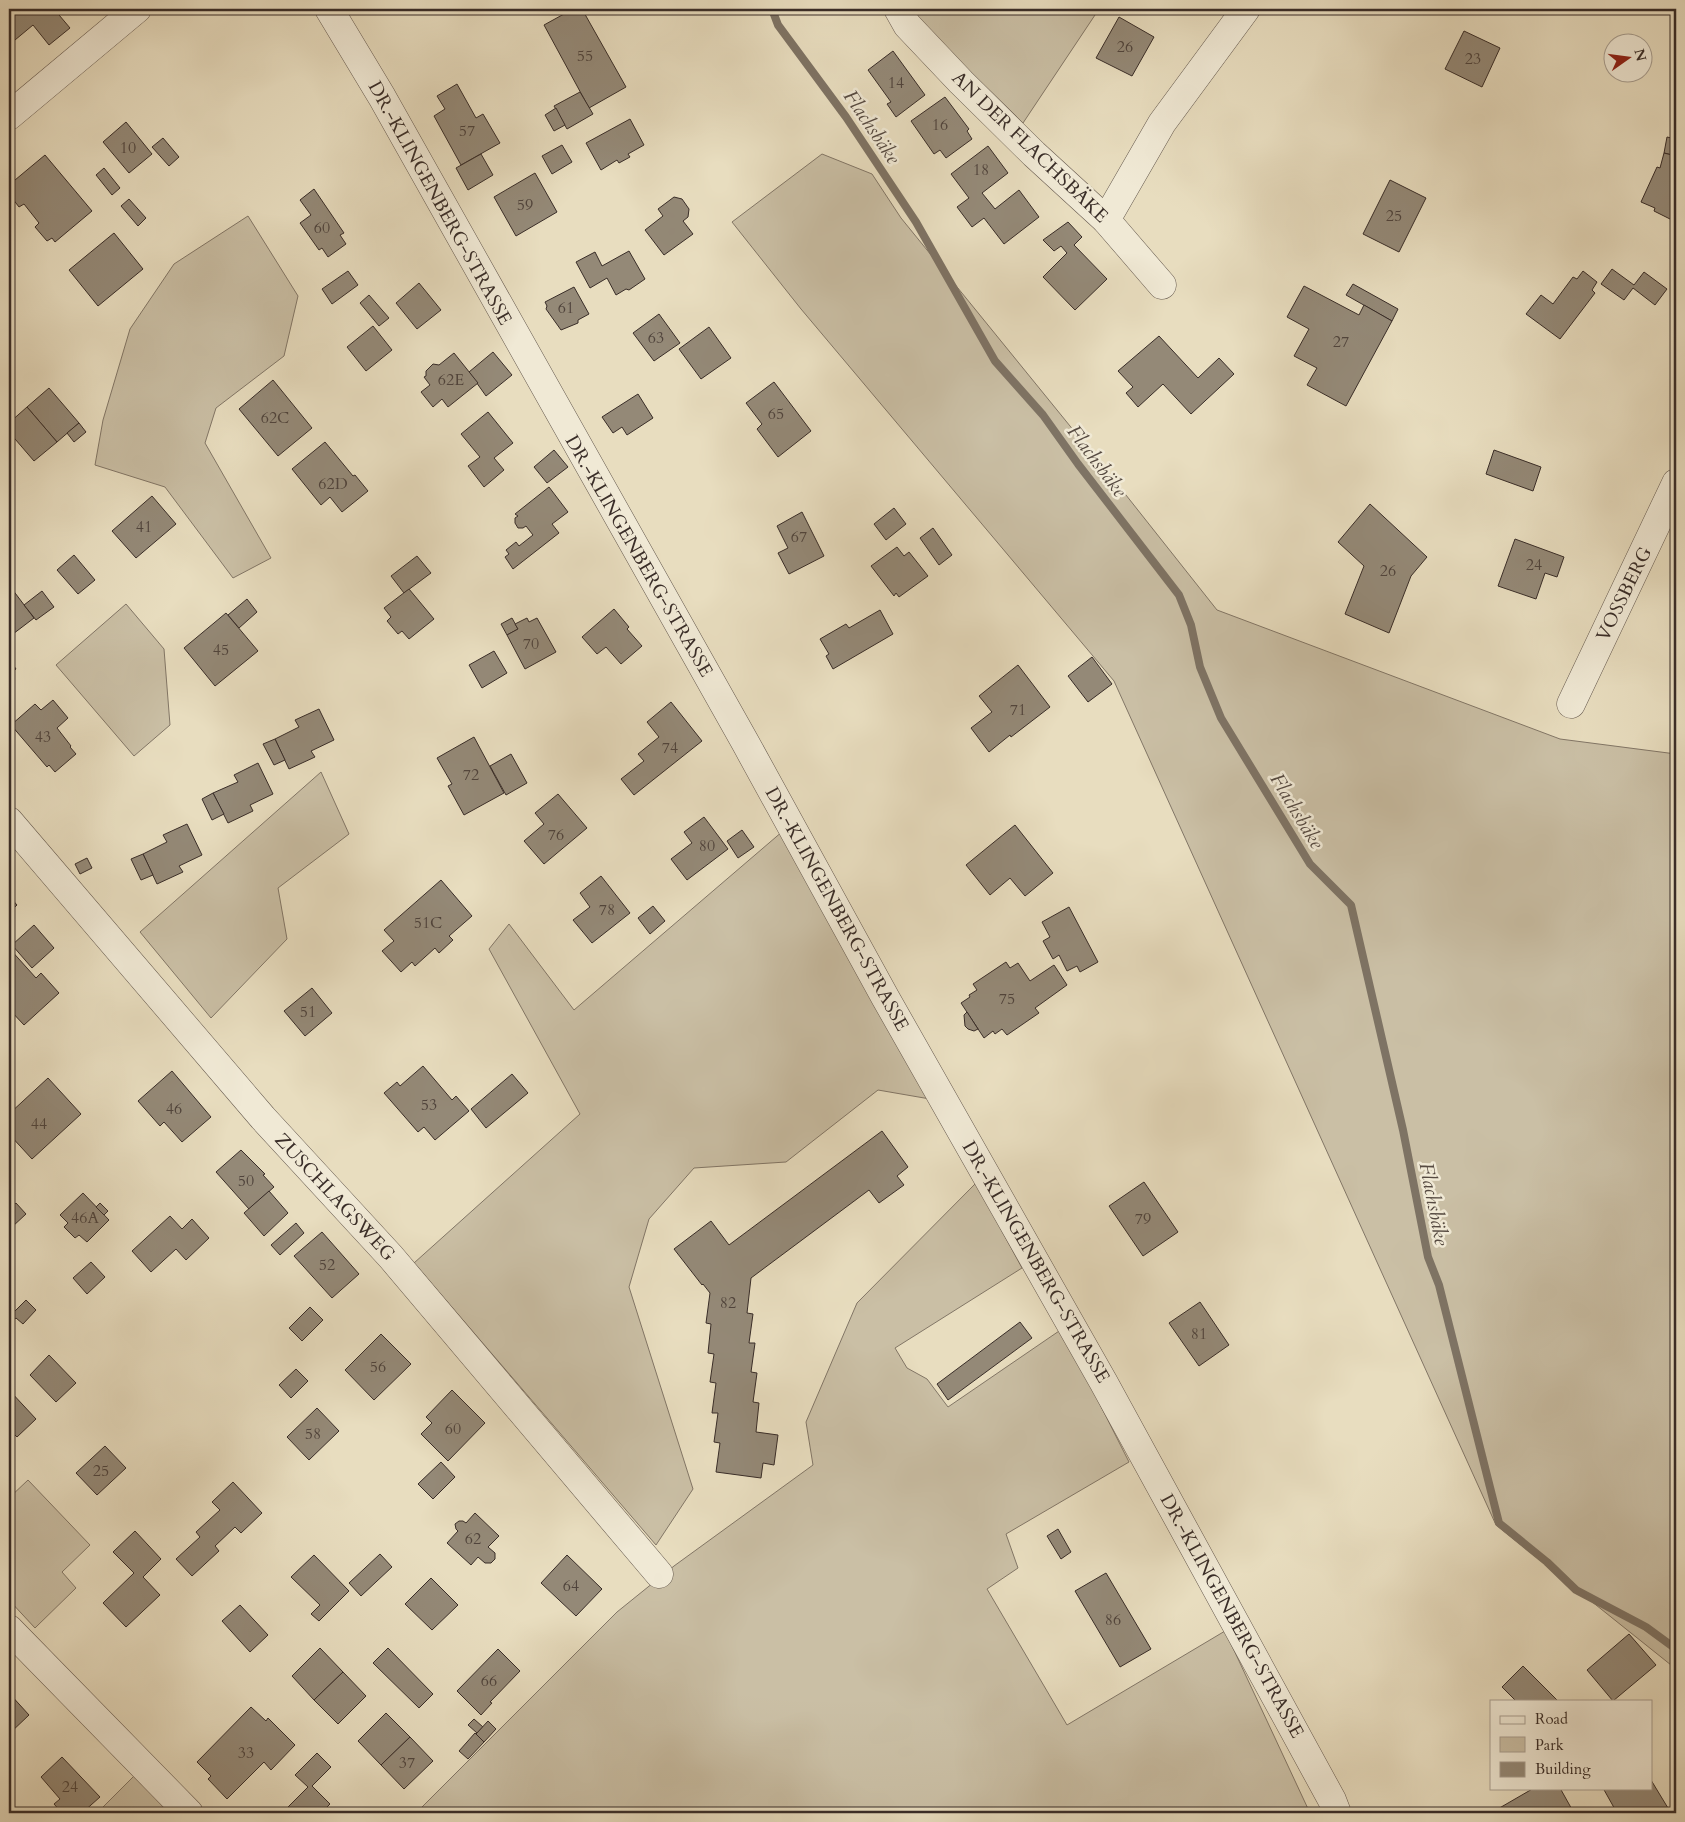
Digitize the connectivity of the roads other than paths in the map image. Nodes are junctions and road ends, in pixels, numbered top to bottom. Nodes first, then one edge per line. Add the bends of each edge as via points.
1 (137, 9) edge
2 (329, 9) edge
3 (898, 9) edge
4 (1246, 9) edge
5 (9, 116) edge
6 (1106, 220) junction
7 (1162, 285) dead end
8 (1676, 483) edge
9 (1571, 704) dead end
10 (9, 822) edge
11 (660, 1574) dead end
12 (9, 1629) edge
13 (189, 1813) edge
14 (1337, 1813) edge

1 - 5 street
2 - 14 street, DR.-KLINGENBERG-STRASSE via 382,97 1104,1383
3 - 6 street, AN DER FLACHSBÄKE via 907,25 961,82
4 - 6 street via 1162,123
6 - 7 street, AN DER FLACHSBÄKE
8 - 9 street, VOSSBERG
10 - 11 street, ZUSCHLAGSWEG via 264,1118 391,1257
12 - 13 street

